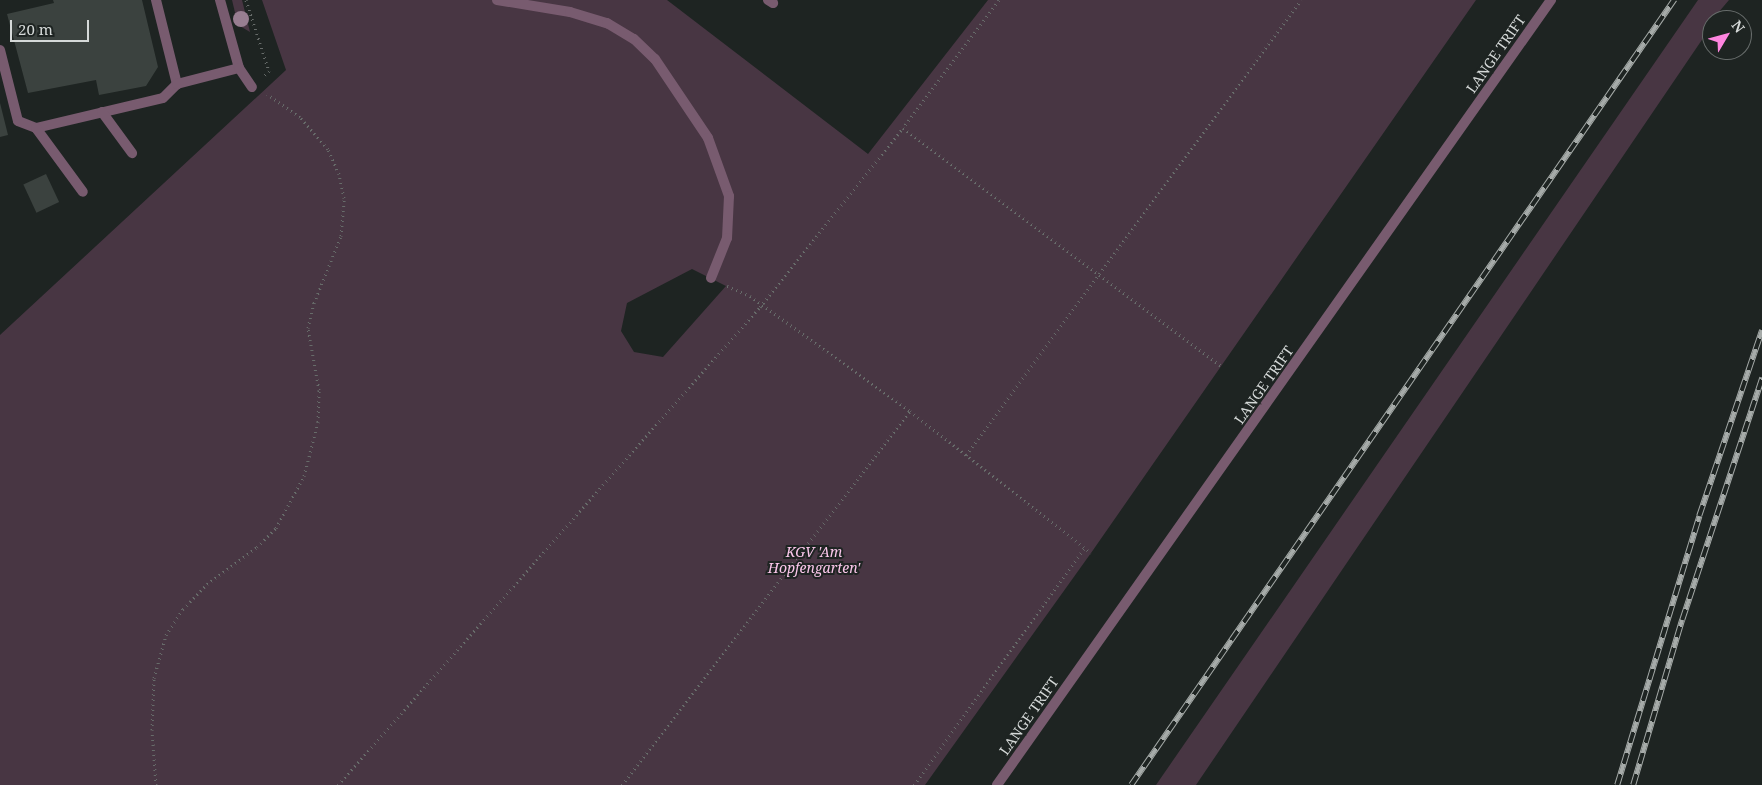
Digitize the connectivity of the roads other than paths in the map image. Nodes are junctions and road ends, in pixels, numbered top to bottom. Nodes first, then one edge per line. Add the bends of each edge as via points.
1 (156, 0) edge
2 (220, 0) edge
3 (497, 0) edge
4 (1551, 0) edge
5 (0, 50) edge
6 (239, 68) junction
7 (177, 84) junction
8 (252, 87) road end
9 (102, 112) junction
10 (36, 128) junction
11 (132, 153) dead end
12 (82, 192) dead end
13 (711, 278) road end
14 (997, 785) edge

1 - 7 street
2 - 6 street
3 - 13 street via 570,12 608,23 634,39 655,59 708,138 724,178 730,224 723,252
4 - 14 street, LANGE TRIFT
5 - 10 street via 18,121
6 - 7 street
6 - 8 street
7 - 9 street via 163,98
9 - 10 street
9 - 11 street
10 - 12 street

